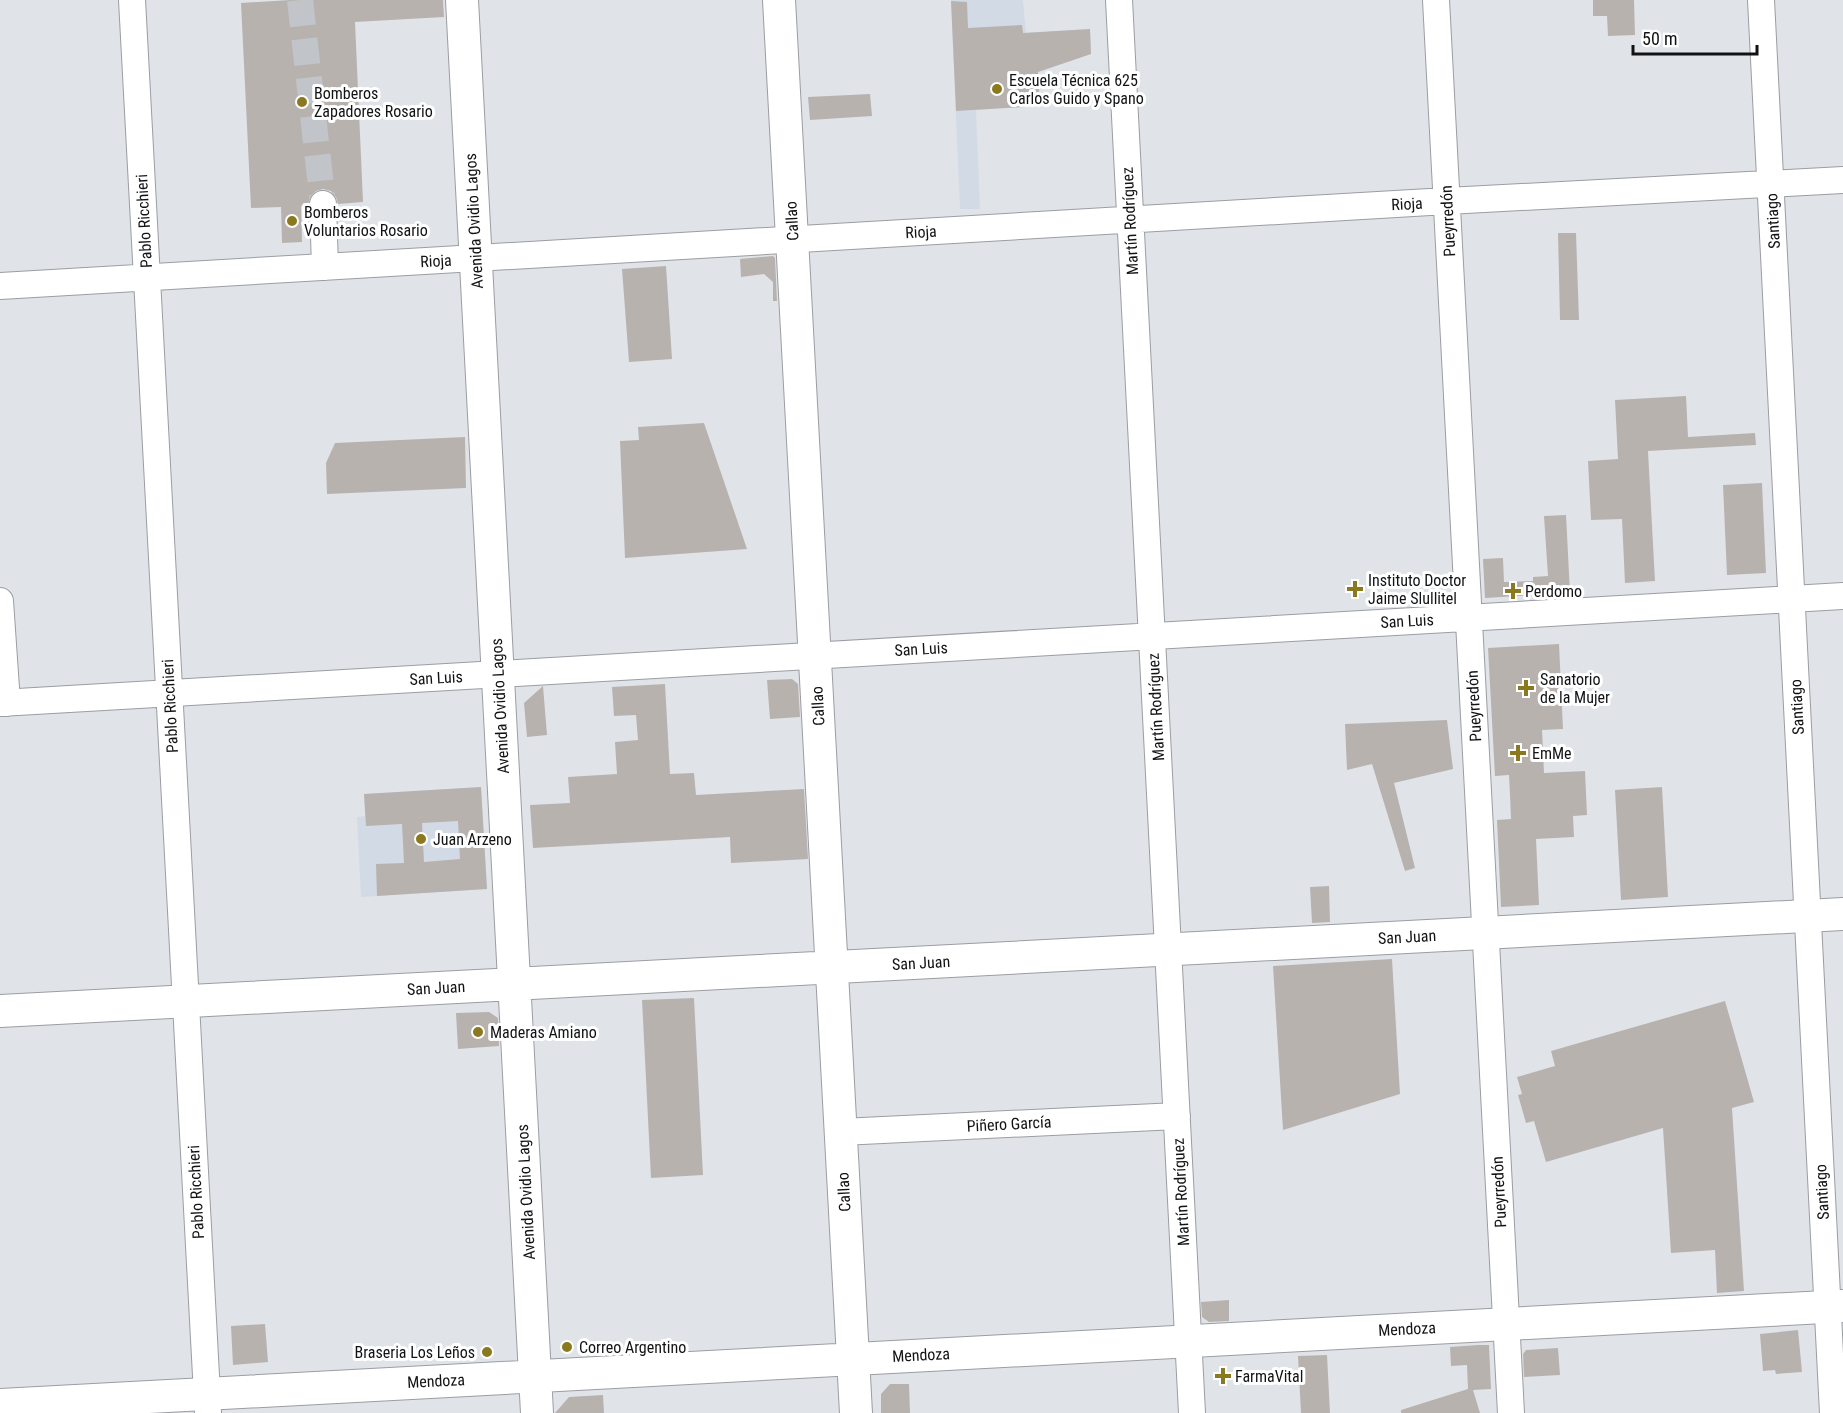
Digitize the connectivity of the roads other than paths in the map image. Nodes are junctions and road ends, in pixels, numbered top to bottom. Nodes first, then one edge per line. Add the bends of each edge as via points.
1 (132, 0) edge
2 (462, 0) edge
3 (779, 0) edge
4 (1119, 0) edge
5 (1436, 0) edge
6 (1761, 0) edge
7 (1843, 180) edge
8 (1771, 184) junction
9 (1447, 201) junction
10 (323, 204) tunnel mouth
11 (1130, 220) junction
12 (793, 240) junction
13 (476, 258) junction
14 (325, 267) junction
15 (147, 278) junction
16 (0, 286) edge
17 (1843, 596) edge
18 (1791, 599) junction
19 (0, 601) edge
20 (1469, 618) junction
21 (1152, 636) junction
22 (815, 656) junction
23 (498, 674) junction
24 (169, 693) junction
25 (4, 703) edge
26 (1843, 914) edge
27 (1808, 916) junction
28 (1486, 933) junction
29 (1168, 950) junction
30 (832, 967) junction
31 (515, 984) junction
32 (186, 1001) junction
33 (0, 1011) edge
34 (1177, 1116) junction
35 (841, 1132) junction
36 (1835, 1306) edge
37 (1506, 1324) junction
38 (1188, 1341) junction
39 (854, 1359) junction
40 (535, 1376) junction
41 (207, 1403) edge
42 (0, 1405) edge
43 (537, 1413) edge
44 (856, 1413) edge
45 (1192, 1413) edge
46 (1511, 1413) edge
47 (1833, 1413) edge

1 - 15 street, Pablo Ricchieri
2 - 13 main road, Avenida Ovidio Lagos
3 - 12 main road, Callao
4 - 11 street, Martín Rodríguez
5 - 9 street, Pueyrredón
6 - 8 street, Santiago
7 - 8 street, Rioja
8 - 9 street, Rioja
8 - 18 street, Santiago
9 - 11 street, Rioja
9 - 20 street, Pueyrredón
10 - 14 street
11 - 12 street, Rioja
11 - 21 street, Martín Rodríguez
12 - 13 street, Rioja
12 - 22 main road, Callao
13 - 14 street, Rioja
13 - 23 main road, Avenida Ovidio Lagos
14 - 15 street, Rioja
15 - 16 street, Rioja
15 - 24 street, Pablo Ricchieri
17 - 18 street, San Luis
18 - 20 street, San Luis
18 - 27 street, Santiago
19 - 25 street
20 - 21 street, San Luis
20 - 28 street, Pueyrredón
21 - 22 street, San Luis
21 - 29 street, Martín Rodríguez
22 - 23 street, San Luis
22 - 30 main road, Callao
23 - 24 street, San Luis
23 - 31 main road, Avenida Ovidio Lagos
24 - 25 street, San Luis
24 - 32 street, Pablo Ricchieri
26 - 27 main road, San Juan
27 - 28 main road, San Juan
27 - 36 street, Santiago
28 - 29 main road, San Juan
28 - 37 street, Pueyrredón
29 - 30 main road, San Juan
29 - 34 street, Martín Rodríguez
30 - 31 main road, San Juan
30 - 35 main road, Callao
31 - 32 main road, San Juan
31 - 40 main road, Avenida Ovidio Lagos
32 - 33 main road, San Juan
32 - 41 street, Pablo Ricchieri
34 - 35 street, Piñero García
34 - 38 street, Martín Rodríguez
35 - 39 main road, Callao
36 - 37 main road, Mendoza
36 - 47 street, Santiago
37 - 38 main road, Mendoza
37 - 46 street, Pueyrredón
38 - 39 main road, Mendoza
38 - 45 street, Martín Rodríguez
39 - 40 main road, Mendoza
39 - 44 main road, Callao
40 - 41 main road, Mendoza
40 - 43 main road, Avenida Ovidio Lagos
41 - 42 main road, Mendoza

